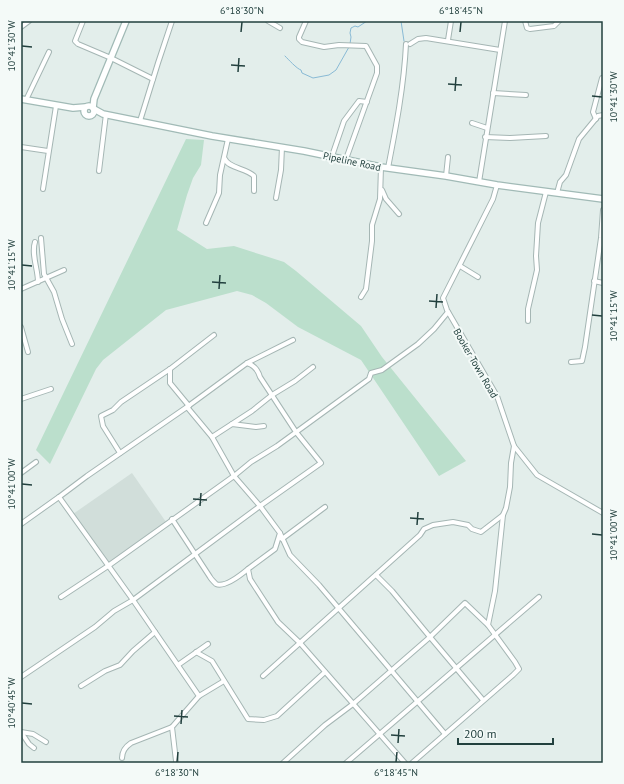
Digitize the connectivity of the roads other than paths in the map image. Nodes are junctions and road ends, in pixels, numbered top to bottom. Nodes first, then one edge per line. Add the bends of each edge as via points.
1 (29, 21) edge
2 (83, 21) edge
3 (126, 21) edge
4 (172, 21) edge
5 (268, 21) edge
6 (306, 21) edge
7 (451, 21) edge
8 (505, 21) edge
9 (525, 21) edge
10 (559, 21) edge
11 (21, 27) edge
12 (280, 28) dead end
13 (448, 40) junction
14 (500, 50) junction
15 (49, 52) dead end
16 (111, 58) junction
17 (602, 78) dead end
18 (153, 79) junction
19 (493, 93) junction
20 (526, 95) dead end
21 (94, 99) junction
22 (24, 100) edge
23 (367, 102) junction
24 (56, 106) junction
25 (86, 107) junction
26 (73, 108) junction
27 (93, 111) junction
28 (84, 114) junction
29 (105, 114) junction
30 (603, 115) edge
31 (596, 119) junction
32 (140, 121) junction
33 (472, 123) dead end
34 (487, 128) junction
35 (546, 136) dead end
36 (486, 137) junction
37 (228, 139) junction
38 (21, 147) edge
39 (282, 147) junction
40 (48, 151) junction
41 (332, 156) junction
42 (448, 157) dead end
43 (224, 158) junction
44 (346, 159) junction
45 (381, 167) junction
46 (388, 168) junction
47 (99, 171) dead end
48 (446, 176) junction
49 (479, 182) junction
50 (497, 185) junction
51 (43, 189) dead end
52 (381, 189) junction
53 (254, 192) dead end
54 (546, 192) junction
55 (557, 193) junction
56 (276, 198) dead end
57 (603, 199) edge
58 (603, 210) edge
59 (399, 214) dead end
60 (206, 223) dead end
61 (41, 238) dead end
62 (35, 242) dead end
63 (460, 266) junction
64 (64, 270) dead end
65 (478, 277) dead end
66 (46, 278) junction
67 (594, 281) junction
68 (38, 282) junction
69 (603, 283) edge
70 (21, 289) edge
71 (361, 297) dead end
72 (448, 312) junction
73 (528, 321) dead end
74 (21, 327) edge
75 (214, 335) dead end
76 (293, 340) dead end
77 (72, 344) dead end
78 (28, 352) dead end
79 (571, 362) dead end
80 (247, 363) junction
81 (313, 368) dead end
82 (170, 369) junction
83 (158, 376) junction
84 (170, 383) junction
85 (51, 389) dead end
86 (272, 395) junction
87 (21, 399) edge
88 (188, 407) junction
89 (232, 424) junction
90 (264, 426) dead end
91 (296, 432) junction
92 (212, 437) junction
93 (514, 446) junction
94 (120, 453) junction
95 (36, 462) dead end
96 (21, 473) edge
97 (234, 476) junction
98 (59, 498) junction
99 (260, 506) junction
100 (325, 507) dead end
101 (603, 513) edge
102 (503, 515) junction
103 (172, 519) junction
104 (21, 524) edge
105 (280, 533) junction
106 (282, 539) junction
107 (194, 554) junction
108 (108, 566) junction
109 (248, 569) junction
110 (376, 575) junction
111 (61, 597) dead end
112 (538, 597) dead end
113 (133, 600) junction
114 (338, 608) junction
115 (488, 625) junction
116 (155, 632) junction
117 (495, 634) junction
118 (430, 638) junction
119 (300, 643) junction
120 (208, 644) dead end
121 (196, 652) junction
122 (178, 665) junction
123 (457, 668) junction
124 (391, 670) junction
125 (325, 672) junction
126 (263, 676) dead end
127 (21, 677) edge
128 (224, 681) junction
129 (81, 686) dead end
130 (199, 696) junction
131 (483, 700) junction
132 (418, 702) junction
133 (353, 704) junction
134 (172, 727) junction
135 (379, 734) junction
136 (445, 734) junction
137 (46, 742) dead end
138 (34, 748) dead end
139 (122, 758) dead end
140 (176, 762) dead end
141 (283, 763) edge
142 (346, 763) edge
143 (405, 763) edge
144 (412, 763) edge

1 - 11 street
2 - 16 street via 75,41
3 - 16 street
4 - 18 street
5 - 12 street
6 - 23 street via 299,36 302,42 324,47 366,46 377,73
7 - 13 street
8 - 14 street
9 - 10 street via 530,29 554,26
13 - 14 street
13 - 46 street via 422,38 408,44 400,109
14 - 19 street
15 - 22 street
16 - 18 street
16 - 21 street
17 - 31 street via 593,112
18 - 32 street
19 - 20 street
19 - 34 street
21 - 25 street
21 - 27 street
22 - 24 street
23 - 41 street via 360,101 344,121
23 - 44 street
24 - 26 street
24 - 40 street
25 - 26 street
25 - 27 street via 89,106
25 - 28 street
26 - 28 street
27 - 28 street via 88,116
27 - 29 street, Pipeline Road
29 - 32 street, Pipeline Road
29 - 47 street
30 - 31 street
31 - 55 street via 578,139
32 - 37 street, Pipeline Road
33 - 34 street
34 - 36 street
35 - 36 street
36 - 49 street
37 - 39 street, Pipeline Road
37 - 43 street
38 - 40 street
39 - 41 street, Pipeline Road
39 - 56 street
40 - 51 street
41 - 44 street, Pipeline Road
42 - 48 street
43 - 53 street via 228,165 245,170 254,176
43 - 60 street via 219,193
44 - 45 street, Pipeline Road
45 - 46 street, Pipeline Road
45 - 52 street
46 - 48 street, Pipeline Road
48 - 49 street, Pipeline Road
49 - 50 street, Pipeline Road
50 - 54 street, Pipeline Road
50 - 63 street, Booker Town Road
52 - 59 street
52 - 71 street via 372,225 366,289
54 - 55 street, Pipeline Road
54 - 73 street via 538,223 537,270 528,309
55 - 57 street, Pipeline Road
58 - 67 street
61 - 66 street
62 - 68 street via 33,253
63 - 65 street
63 - 72 street, Booker Town Road via 443,298
64 - 66 street
66 - 68 street
66 - 77 street via 54,292
67 - 69 street
67 - 79 street via 582,361
68 - 70 street
72 - 91 street via 418,344 382,370 371,373 369,379
72 - 93 street, Booker Town Road via 497,396
74 - 78 street
75 - 82 street
76 - 80 street
80 - 86 street via 252,364 258,371
80 - 88 street
81 - 86 street
82 - 83 street
82 - 84 street
83 - 84 street
83 - 94 street via 101,416 103,426
84 - 88 street
85 - 87 street
86 - 89 street
86 - 91 street
88 - 92 street
88 - 94 street
89 - 90 street
89 - 92 street
91 - 97 street
91 - 99 street via 321,463
92 - 97 street
93 - 101 street, Booker Town Road via 537,475
93 - 102 street via 509,495
94 - 98 street
95 - 96 street
97 - 99 street
97 - 103 street
98 - 104 street
98 - 108 street
99 - 105 street
99 - 107 street
100 - 106 street
102 - 110 street via 481,532 461,523 433,524 424,529
102 - 115 street via 495,590
103 - 107 street
103 - 108 street
105 - 106 street
105 - 109 street via 274,549
106 - 114 street via 290,555
107 - 109 street via 216,584 230,581
107 - 113 street
108 - 111 street
108 - 113 street
109 - 119 street via 250,579 278,622
110 - 114 street
110 - 118 street
112 - 117 street
113 - 116 street
113 - 127 street
114 - 119 street
114 - 124 street
115 - 117 street
115 - 118 street via 465,603
116 - 122 street
116 - 129 street via 120,665
117 - 123 street
117 - 131 street via 518,669
118 - 123 street
118 - 124 street
119 - 125 street
119 - 126 street
120 - 121 street
121 - 122 street
121 - 128 street via 212,661
122 - 130 street
123 - 131 street
123 - 132 street
124 - 132 street
124 - 133 street
125 - 128 street via 277,716 264,720 248,719
125 - 133 street
128 - 130 street
130 - 134 street
131 - 136 street
132 - 135 street
132 - 136 street
133 - 135 street
133 - 141 street
134 - 139 street via 131,743 125,747
134 - 140 street
135 - 142 street
135 - 143 street
136 - 144 street
137 - 138 street via 32,734 21,732

